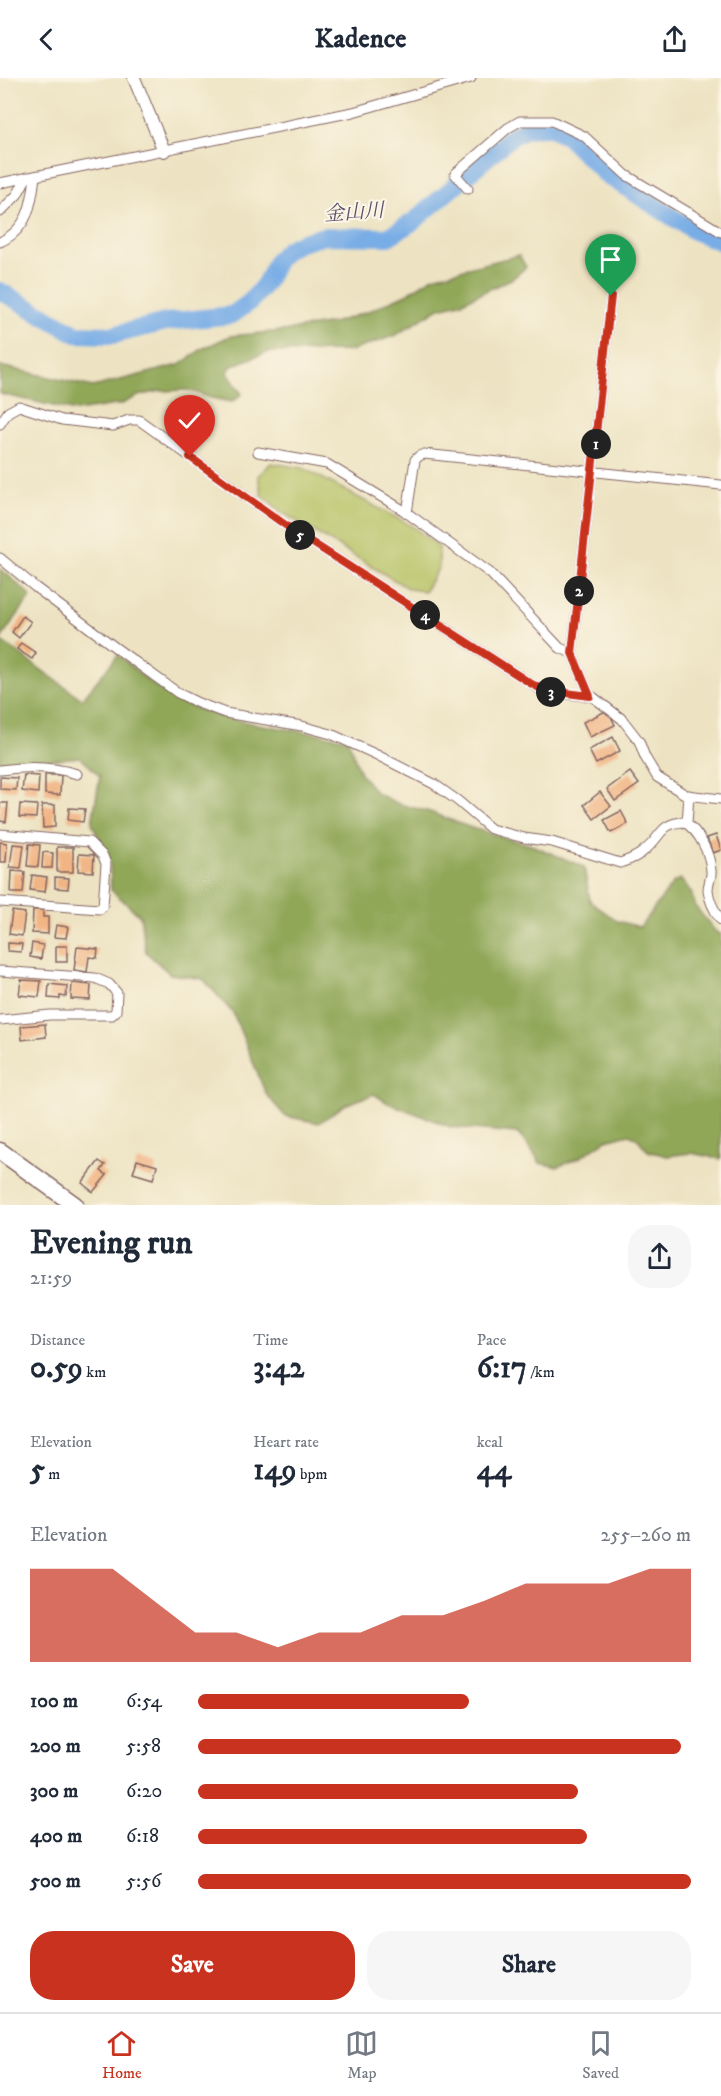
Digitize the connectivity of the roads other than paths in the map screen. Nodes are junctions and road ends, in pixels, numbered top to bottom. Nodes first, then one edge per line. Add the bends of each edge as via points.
1 (134, 78) edge
2 (471, 78) edge
3 (164, 151) junction
4 (31, 176) junction
5 (0, 183) edge
6 (468, 189) dead end
7 (0, 212) edge
8 (721, 232) edge
9 (0, 242) edge
10 (611, 296) dead end
11 (0, 424) edge
12 (258, 452) dead end
13 (593, 471) junction
14 (721, 485) edge
15 (407, 513) junction
16 (0, 558) edge
17 (572, 653) junction
18 (590, 696) junction
19 (0, 770) edge
20 (78, 774) dead end
21 (689, 795) junction
22 (721, 799) edge
23 (687, 823) junction
24 (0, 834) edge
25 (0, 902) edge
26 (721, 920) edge
27 (0, 971) edge
28 (0, 1020) edge
29 (0, 1150) edge
30 (75, 1205) edge

1 - 3 street
2 - 3 street via 353,112
3 - 4 street
4 - 5 street
4 - 7 street
4 - 9 street via 30,211 14,234
6 - 8 street via 455,174 508,128 520,121 552,121 584,136 626,175
10 - 13 street
11 - 18 street via 8,412 19,406 62,420 113,426 140,420 291,529 530,683 543,690
12 - 15 street via 327,464
13 - 14 street
13 - 15 street via 424,454 415,460
13 - 17 street
15 - 17 street via 490,573 560,648
16 - 23 street via 158,678 198,703 225,713 331,734 434,784 491,830 552,842 620,863 648,848 666,826
17 - 18 street
18 - 21 street via 622,719 639,741 657,777
19 - 20 street via 21,766
21 - 22 street
21 - 23 street
23 - 26 street via 698,833 709,858 712,872 708,890
24 - 25 street via 89,842 106,864 103,906 99,909
27 - 28 street via 95,978 117,993 116,1011 112,1015
29 - 30 highway

